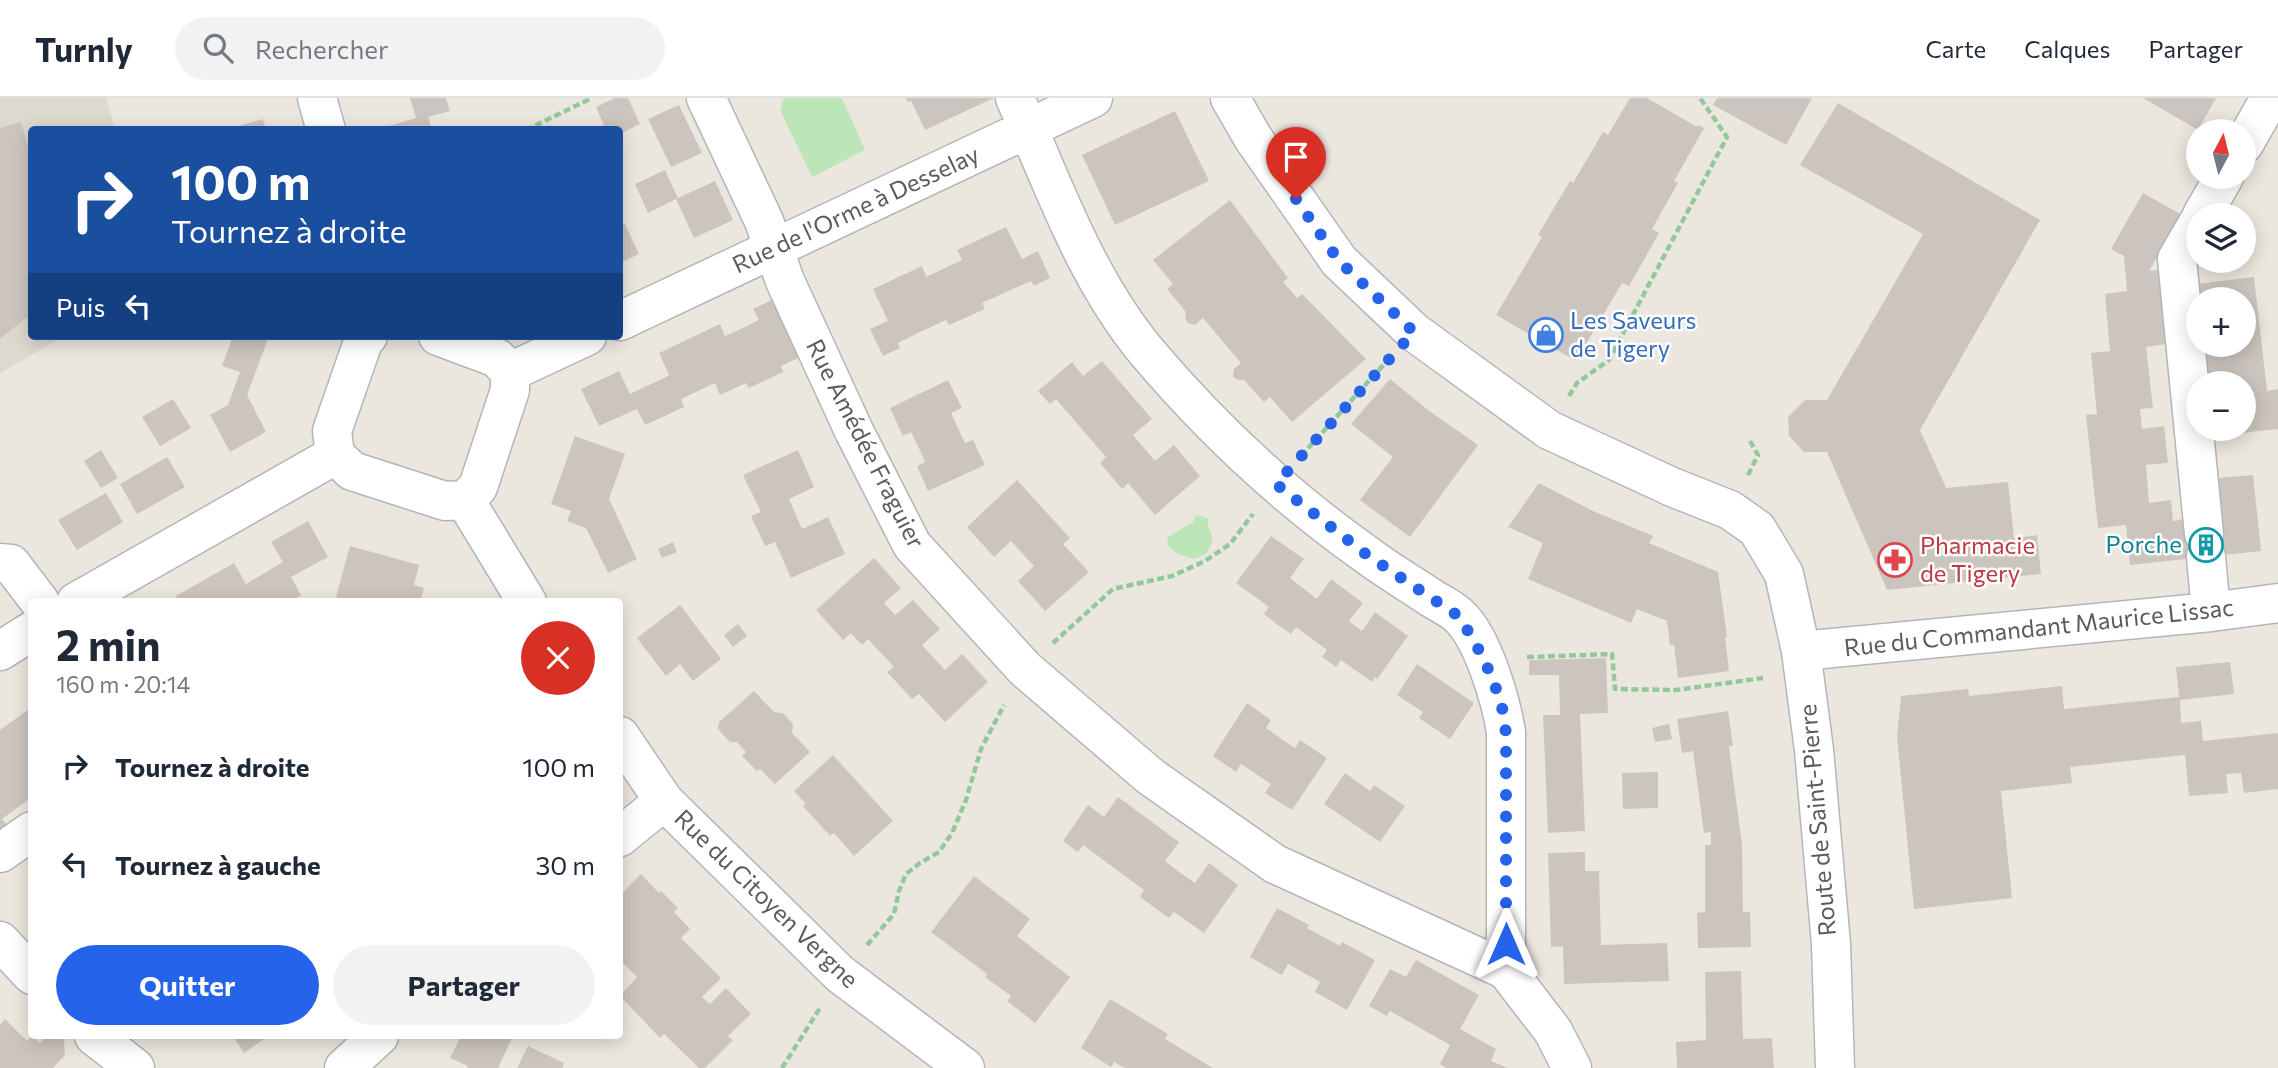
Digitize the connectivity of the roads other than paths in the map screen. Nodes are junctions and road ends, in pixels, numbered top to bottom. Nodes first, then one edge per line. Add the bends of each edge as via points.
1 (317, 98) edge
2 (706, 98) edge
3 (1093, 98) edge
4 (1230, 98) edge
5 (2270, 98) edge
6 (1022, 113) edge
7 (2256, 123) edge
8 (325, 126) edge
9 (2186, 244) edge
10 (775, 249) junction
11 (623, 320) edge
12 (364, 340) edge
13 (449, 340) edge
14 (578, 340) edge
15 (510, 372) junction
16 (335, 455) junction
17 (465, 500) junction
18 (0, 563) edge
19 (37, 598) edge
20 (83, 598) edge
21 (525, 598) edge
22 (2278, 603) edge
23 (2211, 612) junction
24 (28, 634) edge
25 (0, 651) edge
26 (1801, 651) junction
27 (623, 740) edge
28 (664, 801) junction
29 (28, 834) edge
30 (623, 835) edge
31 (0, 853) edge
32 (0, 941) edge
33 (1506, 970) junction
34 (28, 971) edge
35 (98, 1039) edge
36 (135, 1068) edge
37 (965, 1068) edge
38 (1572, 1068) edge
39 (1835, 1068) edge

1 - 8 street
2 - 10 street, Rue Amédée Fraguier
3 - 6 street, Rue de l'Orme à Desselay
4 - 26 street, Route de Saint-Pierre via 1339,261 1414,332 1549,430 1730,510 1757,529 1784,574
5 - 7 street
6 - 10 street, Rue de l'Orme à Desselay
6 - 33 street via 1078,241 1107,296 1145,349 1199,410 1276,484 1367,555 1460,617 1484,659 1501,701 1506,733
9 - 23 street via 2177,259
10 - 11 street, Rue de l'Orme à Desselay
10 - 33 street, Rue Amédée Fraguier via 785,281 854,431 912,545 1025,669 1151,777 1275,864
12 - 16 street via 332,431
13 - 15 street via 497,358
14 - 15 street
15 - 17 street via 510,390 478,487
16 - 17 street via 352,471 445,500
16 - 20 street
17 - 21 street
18 - 19 street via 11,564
22 - 23 street, Rue du Commandant Maurice Lissac
23 - 26 street, Rue du Commandant Maurice Lissac
24 - 25 street
26 - 39 street, Route de Saint-Pierre via 1829,930
27 - 28 street, Rue du Citoyen Vergne
28 - 30 street
28 - 37 street, Rue du Citoyen Vergne via 840,974
29 - 31 street
32 - 34 street
33 - 38 street, Rue Amédée Fraguier via 1553,1031
35 - 36 street

